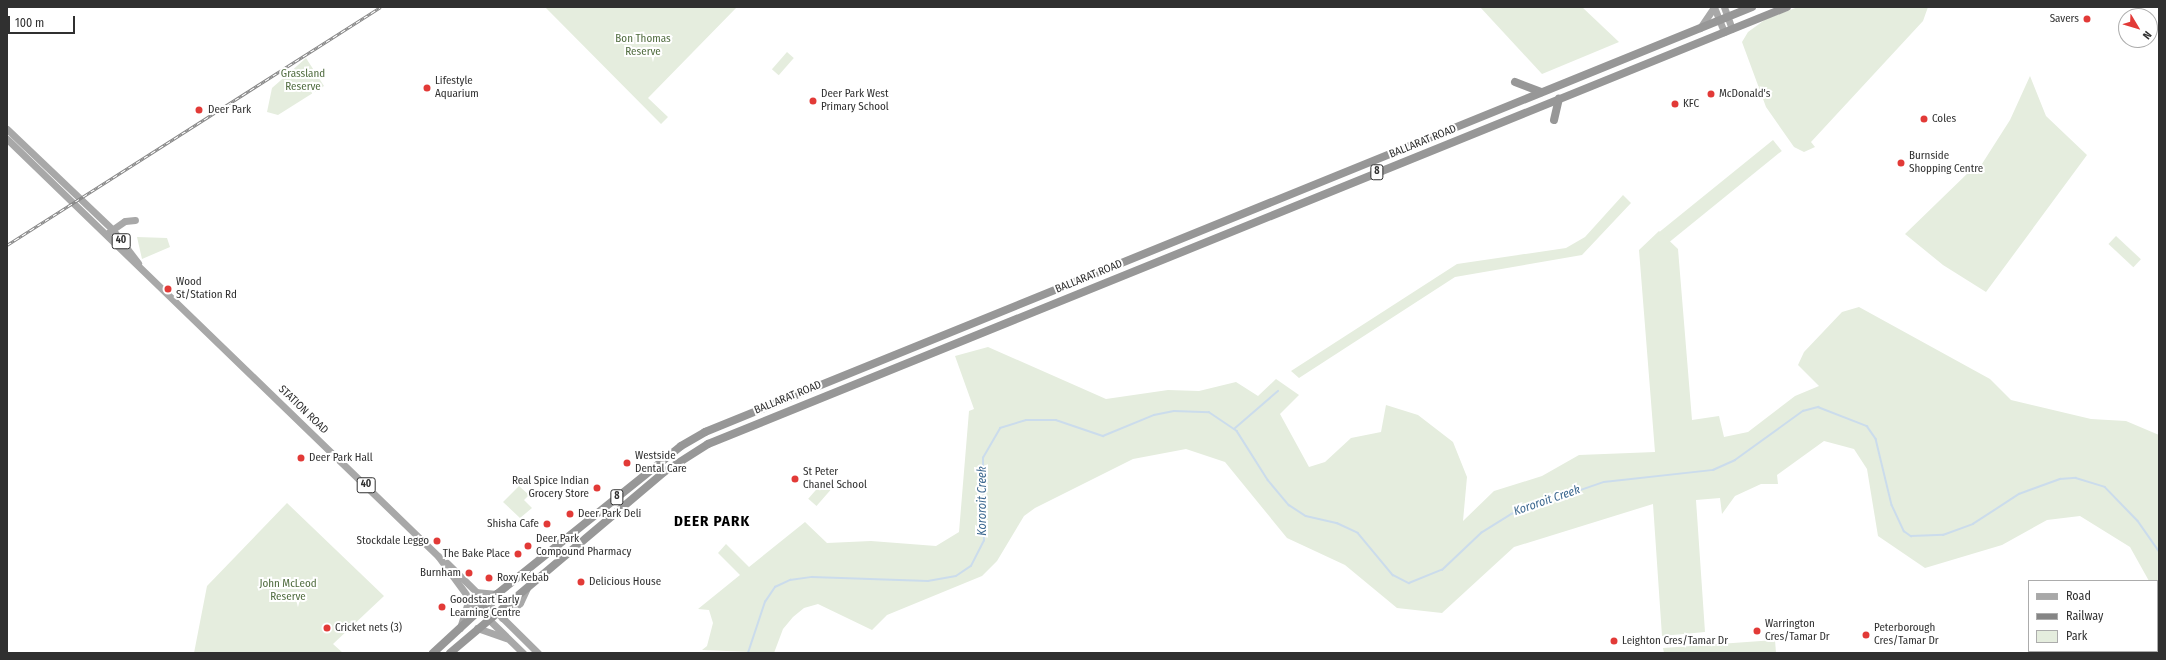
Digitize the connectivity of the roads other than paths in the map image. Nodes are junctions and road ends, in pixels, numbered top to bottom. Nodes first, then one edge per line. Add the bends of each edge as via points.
1 (1714, 7) edge
2 (1724, 7) edge
3 (1752, 7) edge
4 (1787, 7) edge
5 (1738, 9) edge
6 (1723, 19) junction
7 (1700, 28) junction
8 (1728, 30) junction
9 (1515, 82) dead end
10 (1541, 92) junction
11 (1559, 100) junction
12 (1512, 104) junction
13 (1523, 114) junction
14 (1554, 120) dead end
15 (7, 129) edge
16 (7, 139) edge
17 (18, 145) junction
18 (78, 196) junction
19 (90, 207) junction
20 (80, 210) junction
21 (135, 220) dead end
22 (112, 229) junction
23 (106, 235) junction
24 (149, 278) junction
25 (801, 391) junction
26 (806, 403) junction
27 (442, 559) junction
28 (528, 584) junction
29 (475, 592) junction
30 (497, 594) junction
31 (469, 599) junction
32 (487, 603) junction
33 (479, 610) junction
34 (495, 611) junction
35 (488, 618) junction
36 (502, 618) junction
37 (460, 628) junction
38 (477, 628) junction
39 (510, 640) junction
40 (433, 653) edge
41 (450, 653) edge
42 (523, 653) edge
43 (538, 653) edge

1 - 6 main road
1 - 7 main road
2 - 6 main road
3 - 5 highway, BALLARAT ROAD / 8
4 - 8 highway, BALLARAT ROAD / 8
5 - 6 highway, BALLARAT ROAD / 8
6 - 7 highway, BALLARAT ROAD / 8
6 - 8 main road
7 - 10 highway, BALLARAT ROAD / 8
8 - 11 highway, BALLARAT ROAD / 8
9 - 10 highway
10 - 12 highway, BALLARAT ROAD / 8
11 - 13 highway, BALLARAT ROAD / 8
11 - 14 highway
12 - 13 highway
12 - 25 highway, BALLARAT ROAD / 8
13 - 26 highway, BALLARAT ROAD / 8
15 - 17 main road, 40
16 - 17 main road, 40
17 - 18 main road, 40
17 - 20 main road, STATION ROAD / 40
18 - 19 main road, STATION ROAD / 40
18 - 20 main road via 82,204
19 - 20 main road
19 - 22 main road, STATION ROAD / 40
20 - 23 main road, STATION ROAD / 40
21 - 22 main road via 125,221
22 - 23 main road
22 - 24 main road, STATION ROAD / 40
23 - 24 main road, STATION ROAD / 40
24 - 27 main road, STATION ROAD / 40
25 - 26 highway
25 - 30 highway, BALLARAT ROAD / 8 via 732,418 681,446
26 - 28 highway, BALLARAT ROAD / 8 via 714,441 678,461
27 - 29 main road, STATION ROAD / 40
27 - 31 main road, STATION ROAD / 40
28 - 34 highway, BALLARAT ROAD / 8
28 - 36 main road via 520,603
29 - 30 main road
29 - 32 main road, STATION ROAD / 40
30 - 32 highway, BALLARAT ROAD / 8
31 - 33 main road, STATION ROAD / 40
31 - 37 main road
32 - 33 highway, BALLARAT ROAD / 8
32 - 34 main road, STATION ROAD / 40
33 - 35 main road, STATION ROAD / 40
33 - 37 highway, BALLARAT ROAD / 8
34 - 35 highway, BALLARAT ROAD / 8
34 - 36 main road, STATION ROAD / 40
35 - 38 highway, BALLARAT ROAD / 8
35 - 39 main road, STATION ROAD / 40
36 - 43 main road, STATION ROAD / 40
37 - 40 highway, BALLARAT ROAD / 8
38 - 39 main road
38 - 41 highway, BALLARAT ROAD / 8
39 - 42 main road, STATION ROAD / 40

